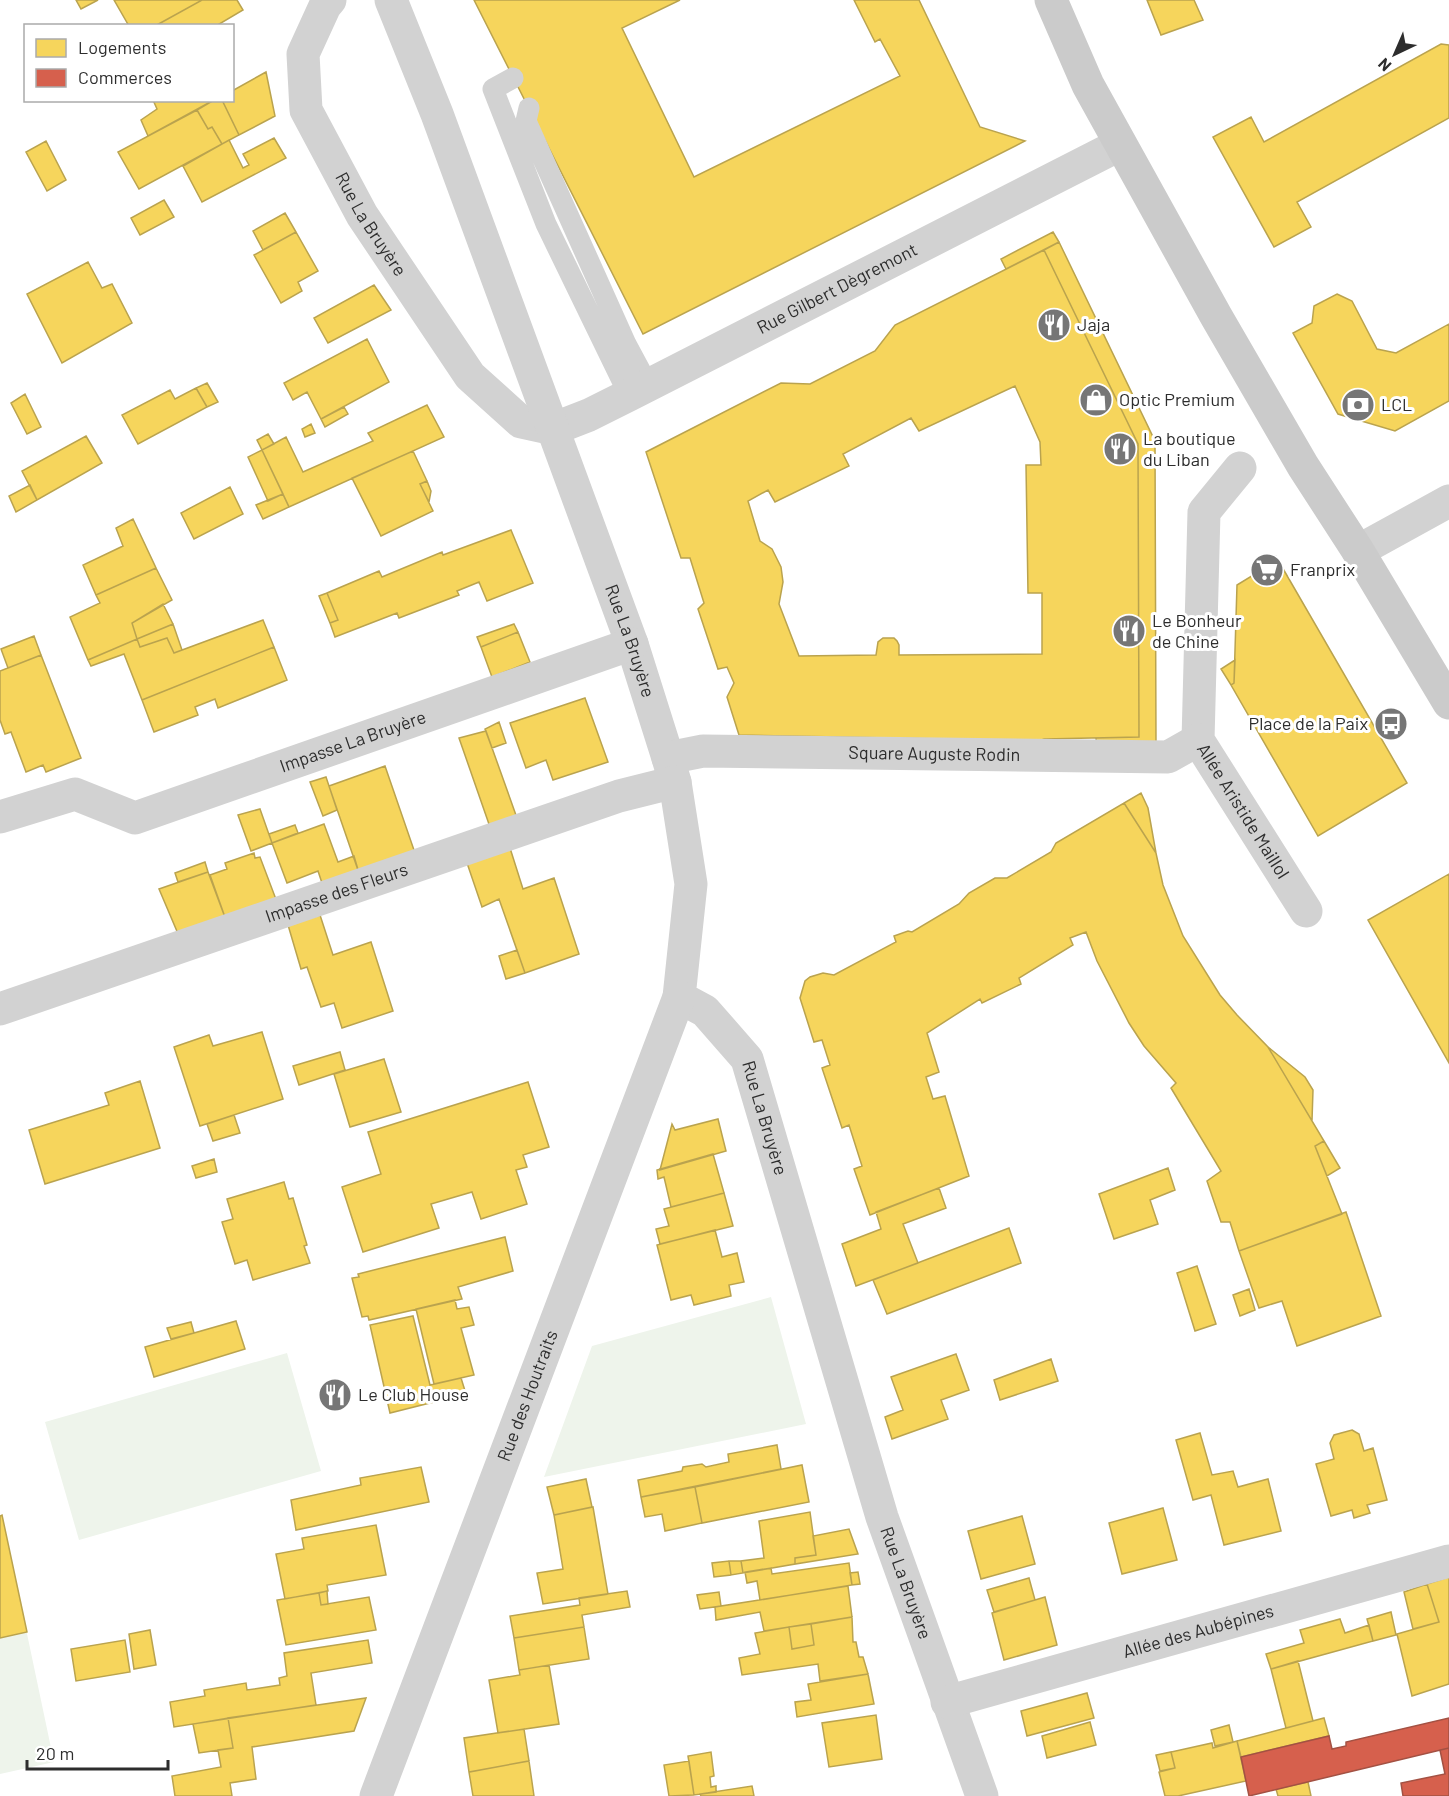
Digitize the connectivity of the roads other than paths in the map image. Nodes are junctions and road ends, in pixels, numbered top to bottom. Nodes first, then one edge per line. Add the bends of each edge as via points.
1 (330, 0) edge
2 (391, 0) edge
3 (1051, 0) edge
4 (513, 78) dead end
5 (529, 108) dead end
6 (1119, 145) junction
7 (638, 390) junction
8 (553, 429) junction
9 (1240, 468) dead end
10 (1449, 501) edge
11 (1358, 551) junction
12 (632, 644) junction
13 (1449, 703) edge
14 (1198, 740) junction
15 (671, 770) junction
16 (0, 818) edge
17 (1306, 911) dead end
18 (679, 997) junction
19 (0, 1009) edge
20 (1449, 1561) edge
21 (947, 1702) junction
22 (376, 1796) edge
23 (982, 1796) edge

1 - 8 street, Rue La Bruyère via 303,54 306,110 362,215 470,376 521,422
2 - 8 street, Rue La Bruyère
3 - 6 main road
4 - 7 lane via 494,89 546,224
5 - 7 lane via 526,121 626,344
6 - 7 street, Rue Gilbert Dègremont
6 - 11 main road via 1278,426
7 - 8 street, Rue Gilbert Dègremont
8 - 12 street, Rue La Bruyère
9 - 14 street, Allée Aristide Maillol via 1204,512
10 - 11 street
11 - 13 main road
12 - 15 street, Rue La Bruyère
12 - 16 street, Impasse La Bruyère via 135,818 75,794
14 - 15 street, Square Auguste Rodin via 1168,758 703,751
14 - 17 street, Allée Aristide Maillol
15 - 18 street, Rue La Bruyère via 691,884
15 - 19 street, Impasse des Fleurs via 641,789
18 - 21 street, Rue La Bruyère via 705,1011 747,1059 882,1517
18 - 22 street, Rue des Houtraits
20 - 21 street, Allée des Aubépines
21 - 23 street, Rue La Bruyère

